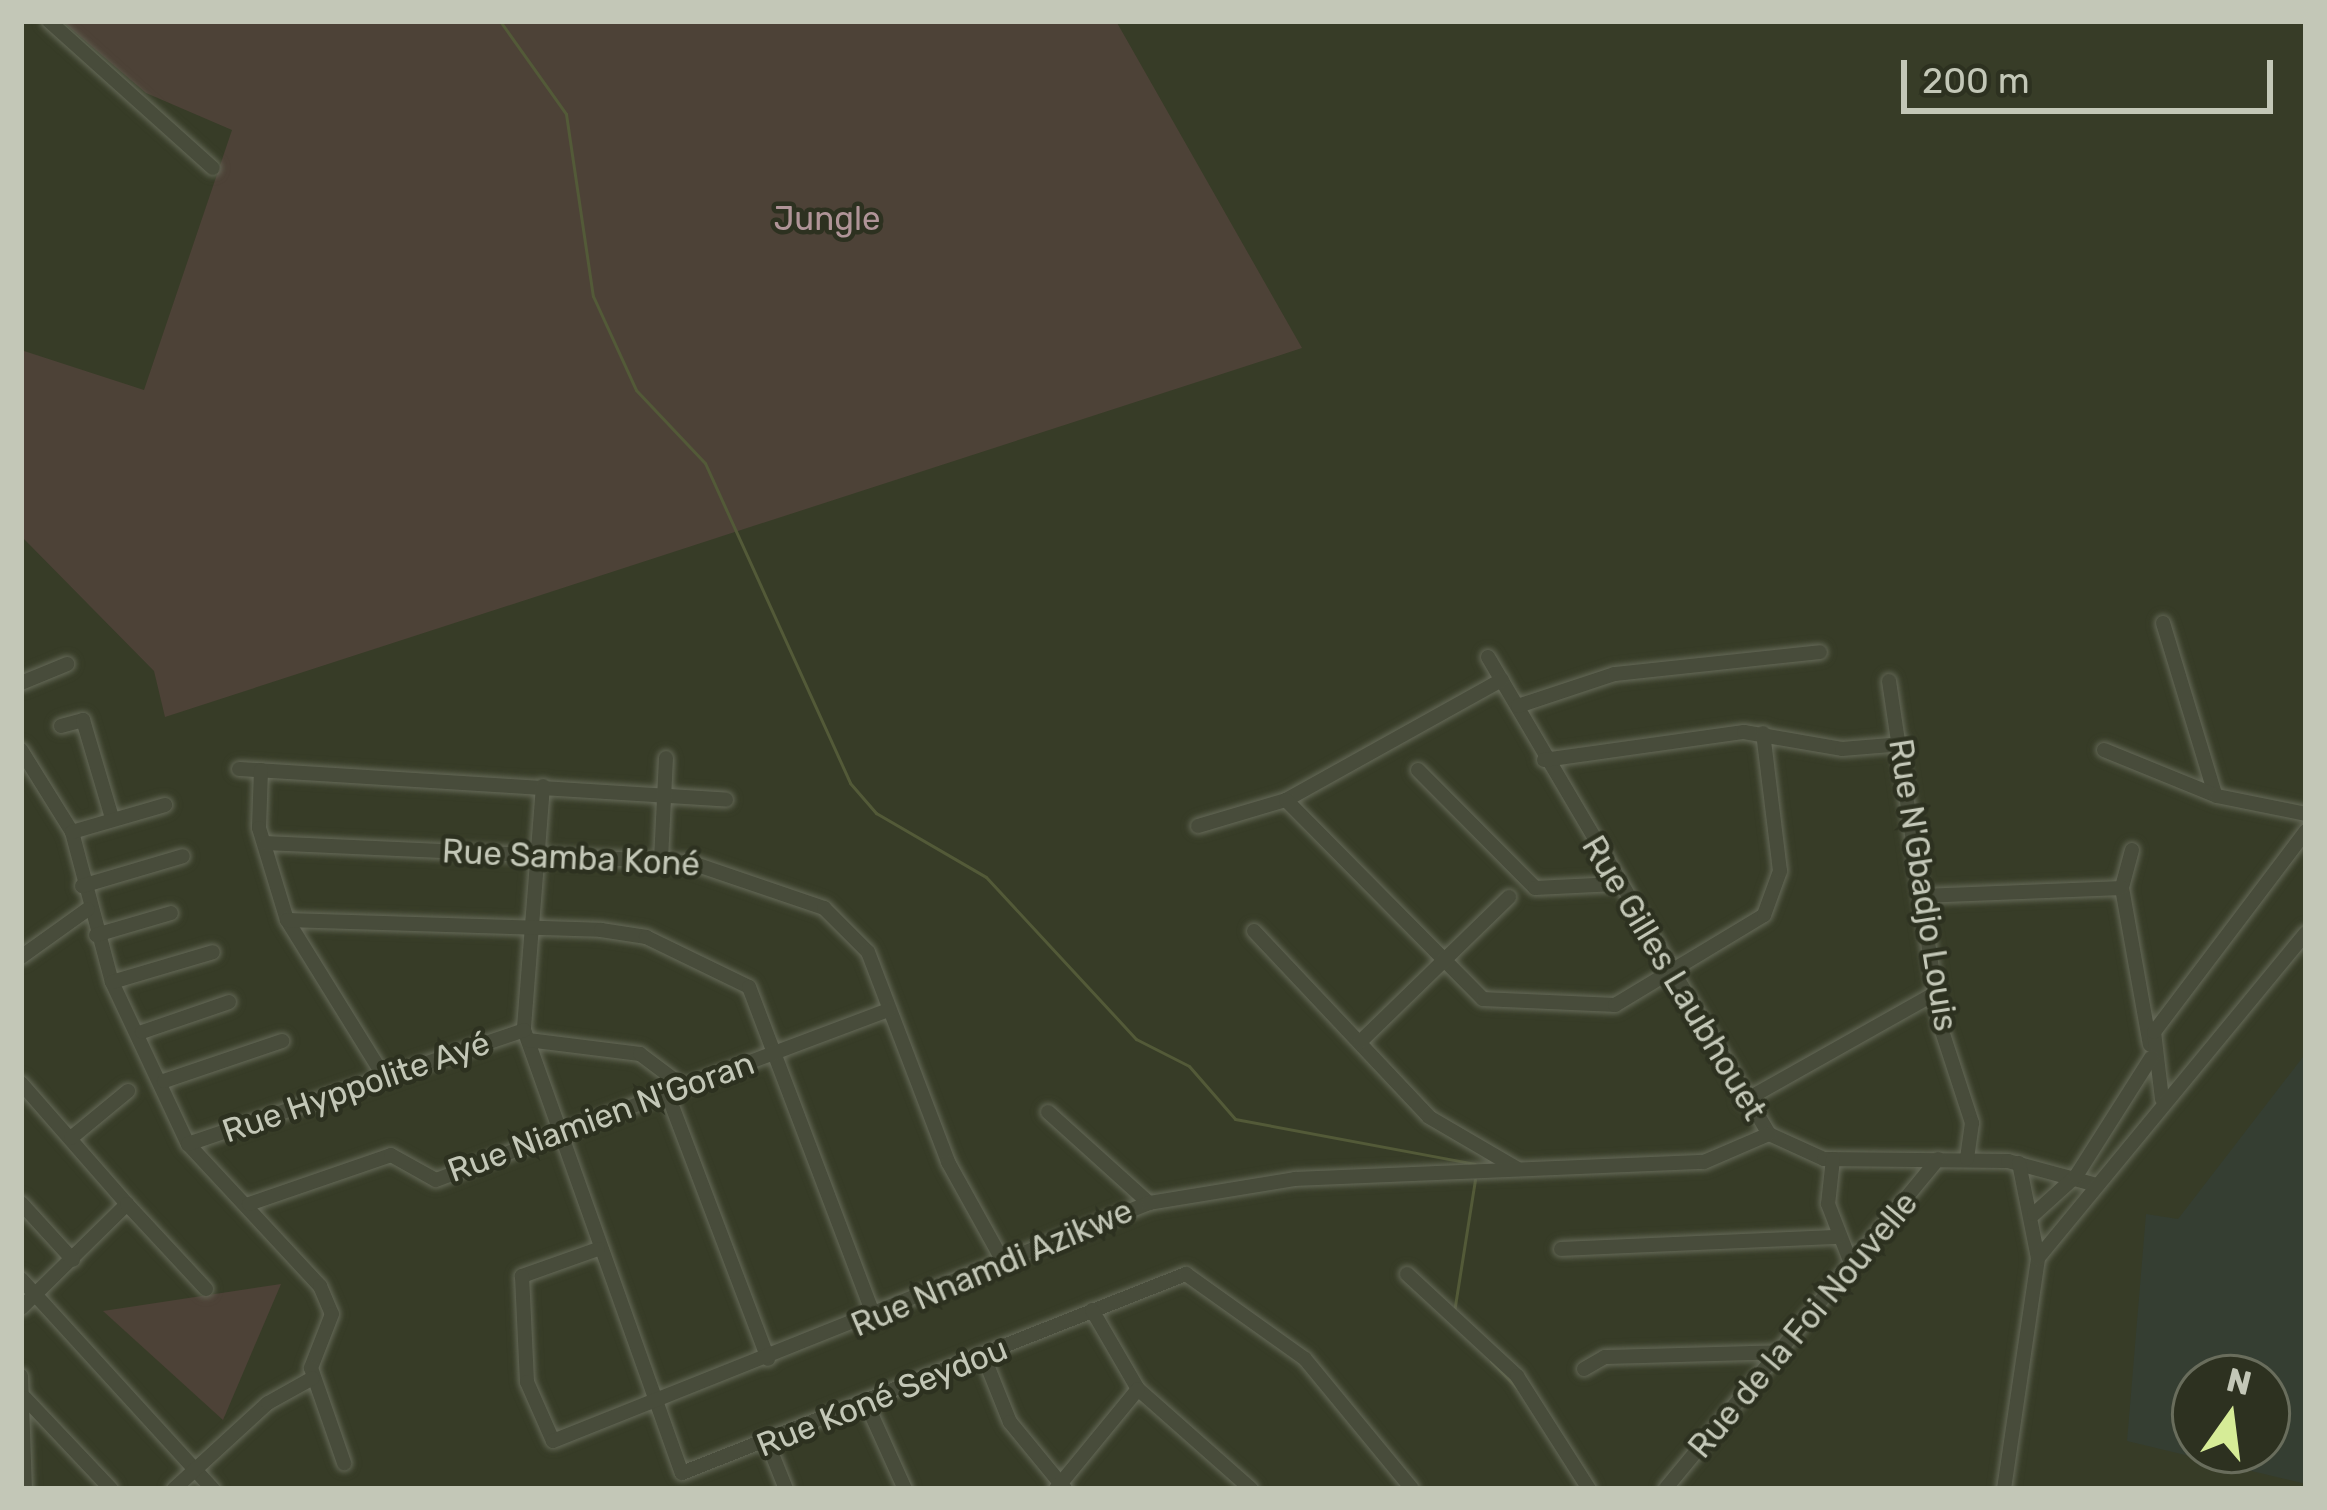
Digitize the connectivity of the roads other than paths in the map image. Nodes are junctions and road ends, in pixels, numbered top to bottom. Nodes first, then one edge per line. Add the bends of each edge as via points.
1 (49, 21) edge
2 (213, 167) dead end
3 (2163, 623) dead end
4 (1820, 652) dead end
5 (1488, 657) dead end
6 (68, 664) dead end
7 (1502, 680) junction
8 (1889, 681) dead end
9 (21, 683) edge
10 (1518, 706) junction
11 (62, 726) dead end
12 (1763, 733) junction
13 (1903, 744) junction
14 (21, 750) edge
15 (2104, 750) dead end
16 (666, 758) dead end
17 (1544, 760) junction
18 (239, 769) dead end
19 (261, 770) junction
20 (1418, 770) dead end
21 (543, 786) junction
22 (2216, 796) junction
23 (664, 797) junction
24 (727, 800) dead end
25 (1286, 800) junction
26 (164, 805) dead end
27 (2306, 814) edge
28 (112, 818) junction
29 (1198, 826) dead end
30 (2306, 831) edge
31 (72, 832) junction
32 (266, 843) junction
33 (2132, 850) dead end
34 (538, 853) junction
35 (183, 856) dead end
36 (661, 860) junction
37 (1616, 884) junction
38 (82, 886) junction
39 (2122, 888) junction
40 (1922, 896) junction
41 (1509, 897) dead end
42 (88, 909) junction
43 (171, 914) dead end
44 (287, 920) junction
45 (533, 925) junction
46 (1254, 931) dead end
47 (96, 935) junction
48 (2304, 937) edge
49 (213, 952) dead end
50 (21, 957) edge
51 (1445, 962) junction
52 (1674, 978) junction
53 (112, 982) junction
54 (1936, 993) junction
55 (230, 1002) dead end
56 (889, 1010) junction
57 (142, 1032) junction
58 (526, 1035) junction
59 (282, 1042) dead end
60 (1360, 1042) junction
61 (776, 1052) junction
62 (2151, 1053) junction
63 (385, 1078) junction
64 (164, 1081) junction
65 (21, 1083) edge
66 (683, 1087) junction
67 (128, 1091) dead end
68 (669, 1098) junction
69 (2162, 1100) junction
70 (1744, 1101) junction
71 (1048, 1112) dead end
72 (1768, 1134) junction
73 (557, 1136) junction
74 (71, 1138) junction
75 (188, 1144) junction
76 (1833, 1159) junction
77 (1938, 1159) junction
78 (1967, 1159) junction
79 (2019, 1163) junction
80 (1518, 1169) junction
81 (2077, 1176) junction
82 (2093, 1184) junction
83 (21, 1203) edge
84 (1149, 1203) junction
85 (128, 1204) junction
86 (249, 1204) junction
87 (2034, 1214) junction
88 (1839, 1237) junction
89 (598, 1249) junction
90 (1561, 1249) dead end
91 (2038, 1258) junction
92 (73, 1260) junction
93 (1004, 1263) junction
94 (1852, 1266) junction
95 (1407, 1274) dead end
96 (21, 1279) edge
97 (206, 1289) dead end
98 (36, 1295) junction
99 (21, 1308) edge
100 (1092, 1310) junction
101 (875, 1318) junction
102 (1781, 1352) junction
103 (983, 1355) junction
104 (768, 1359) junction
105 (1585, 1369) dead end
106 (21, 1376) edge
107 (313, 1378) junction
108 (1138, 1389) junction
109 (25, 1399) junction
110 (653, 1405) junction
111 (867, 1405) junction
112 (768, 1444) junction
113 (344, 1463) dead end
114 (196, 1469) junction
115 (1060, 1488) edge
116 (1666, 1488) edge
117 (25, 1489) edge
118 (111, 1489) edge
119 (174, 1489) edge
120 (213, 1489) edge
121 (786, 1489) edge
122 (905, 1489) edge
123 (1251, 1489) edge
124 (1412, 1489) edge
125 (1589, 1489) edge
126 (2004, 1489) edge

1 - 2 street
3 - 22 street
4 - 10 street via 1615,674
5 - 7 street, Rue Gilles Laubhouet
6 - 9 street
7 - 10 street, Rue Gilles Laubhouet
7 - 25 street
8 - 13 street, Rue N'Gbadjo Louis
10 - 17 street, Rue Gilles Laubhouet
11 - 28 street via 83,720
12 - 13 street via 1842,749
12 - 17 street
12 - 52 street via 1780,871 1754,929
13 - 40 street, Rue N'Gbadjo Louis
14 - 31 street
15 - 22 street
16 - 23 street
17 - 37 street, Rue Gilles Laubhouet
18 - 19 street
19 - 21 street
19 - 32 street
20 - 37 street via 1534,888
21 - 23 street
21 - 34 street, Rue Koné Seydou
22 - 27 street
23 - 24 street
23 - 36 street
25 - 29 street
25 - 51 street
26 - 28 street
28 - 31 street
30 - 62 street
31 - 38 street
32 - 34 street, Rue Samba Koné
32 - 44 street
33 - 39 street
34 - 36 street, Rue Samba Koné
34 - 45 street, Rue Koné Seydou
35 - 38 street
36 - 56 street, Rue Samba Koné via 727,867 849,923
37 - 52 street, Rue Gilles Laubhouet
38 - 42 street
39 - 40 street
39 - 62 street
40 - 54 street, Rue N'Gbadjo Louis
41 - 51 street
42 - 47 street
42 - 50 street
43 - 47 street
44 - 45 street
44 - 63 street
45 - 58 street, Rue Koné Seydou
45 - 61 street via 646,937 713,965 749,987
46 - 60 street
47 - 53 street
48 - 69 street
49 - 53 street
51 - 52 street via 1483,999 1567,1009 1615,1005
51 - 60 street
52 - 70 street, Rue Gilles Laubhouet
53 - 57 street
54 - 70 street
54 - 78 street, Rue N'Gbadjo Louis via 1972,1123
55 - 57 street
56 - 61 street, Rue Niamien N'Goran
56 - 93 street, Rue Samba Koné via 948,1162
57 - 64 street
58 - 63 street, Rue Hyppolite Ayé
58 - 66 street via 640,1054
58 - 73 street, Rue Koné Seydou
59 - 64 street
60 - 80 street via 1430,1117
61 - 66 street, Rue Niamien N'Goran
61 - 101 street
62 - 69 street
62 - 81 street
63 - 75 street, Rue Hyppolite Ayé
64 - 75 street
65 - 74 street
66 - 68 street, Rue Niamien N'Goran
67 - 74 street
68 - 73 street, Rue Niamien N'Goran
68 - 104 street
69 - 82 street
70 - 72 street, Rue Gilles Laubhouet
71 - 84 street
72 - 76 street, Rue Gilles Laubhouet
72 - 80 street, Rue Nnamdi Azikwe via 1704,1162
73 - 86 street, Rue Niamien N'Goran via 436,1180 391,1156
73 - 89 street, Rue Koné Seydou
74 - 85 street
75 - 86 street
76 - 77 street, Rue Gilles Laubhouet
76 - 88 street via 1828,1204
77 - 78 street, Rue Gilles Laubhouet
77 - 94 street, Rue de la Foi Nouvelle
78 - 79 street, Rue Gilles Laubhouet
79 - 81 street, Rue Gilles Laubhouet
79 - 87 street
80 - 84 street, Rue Nnamdi Azikwe via 1295,1179
81 - 82 street, Rue Gilles Laubhouet
81 - 87 street
82 - 91 street
83 - 92 street
84 - 93 street, Rue Nnamdi Azikwe
85 - 92 street
85 - 97 street
86 - 107 street via 332,1315
87 - 91 street
88 - 90 street
88 - 94 street
89 - 110 street, Rue Koné Seydou
89 - 110 street, Rue Nnamdi Azikwe via 522,1276 536,1420 566,1442
91 - 126 street
92 - 98 street
93 - 101 street, Rue Nnamdi Azikwe
94 - 102 street, Rue de la Foi Nouvelle
95 - 125 street via 1516,1376
96 - 98 street
98 - 99 street
98 - 114 street
100 - 103 street, Rue Koné Seydou
100 - 108 street
100 - 124 street, Rue Koné Seydou via 1200,1276 1357,1410
101 - 104 street, Rue Nnamdi Azikwe
102 - 105 street via 1606,1357
102 - 116 street, Rue de la Foi Nouvelle
103 - 111 street, Rue Koné Seydou
103 - 115 street via 1010,1422
104 - 110 street, Rue Nnamdi Azikwe
106 - 109 street
107 - 113 street
107 - 114 street
108 - 115 street
108 - 123 street
109 - 117 street
109 - 118 street
110 - 112 street, Rue Koné Seydou via 682,1473
111 - 112 street, Rue Koné Seydou
111 - 122 street
112 - 121 street
114 - 119 street
114 - 120 street

